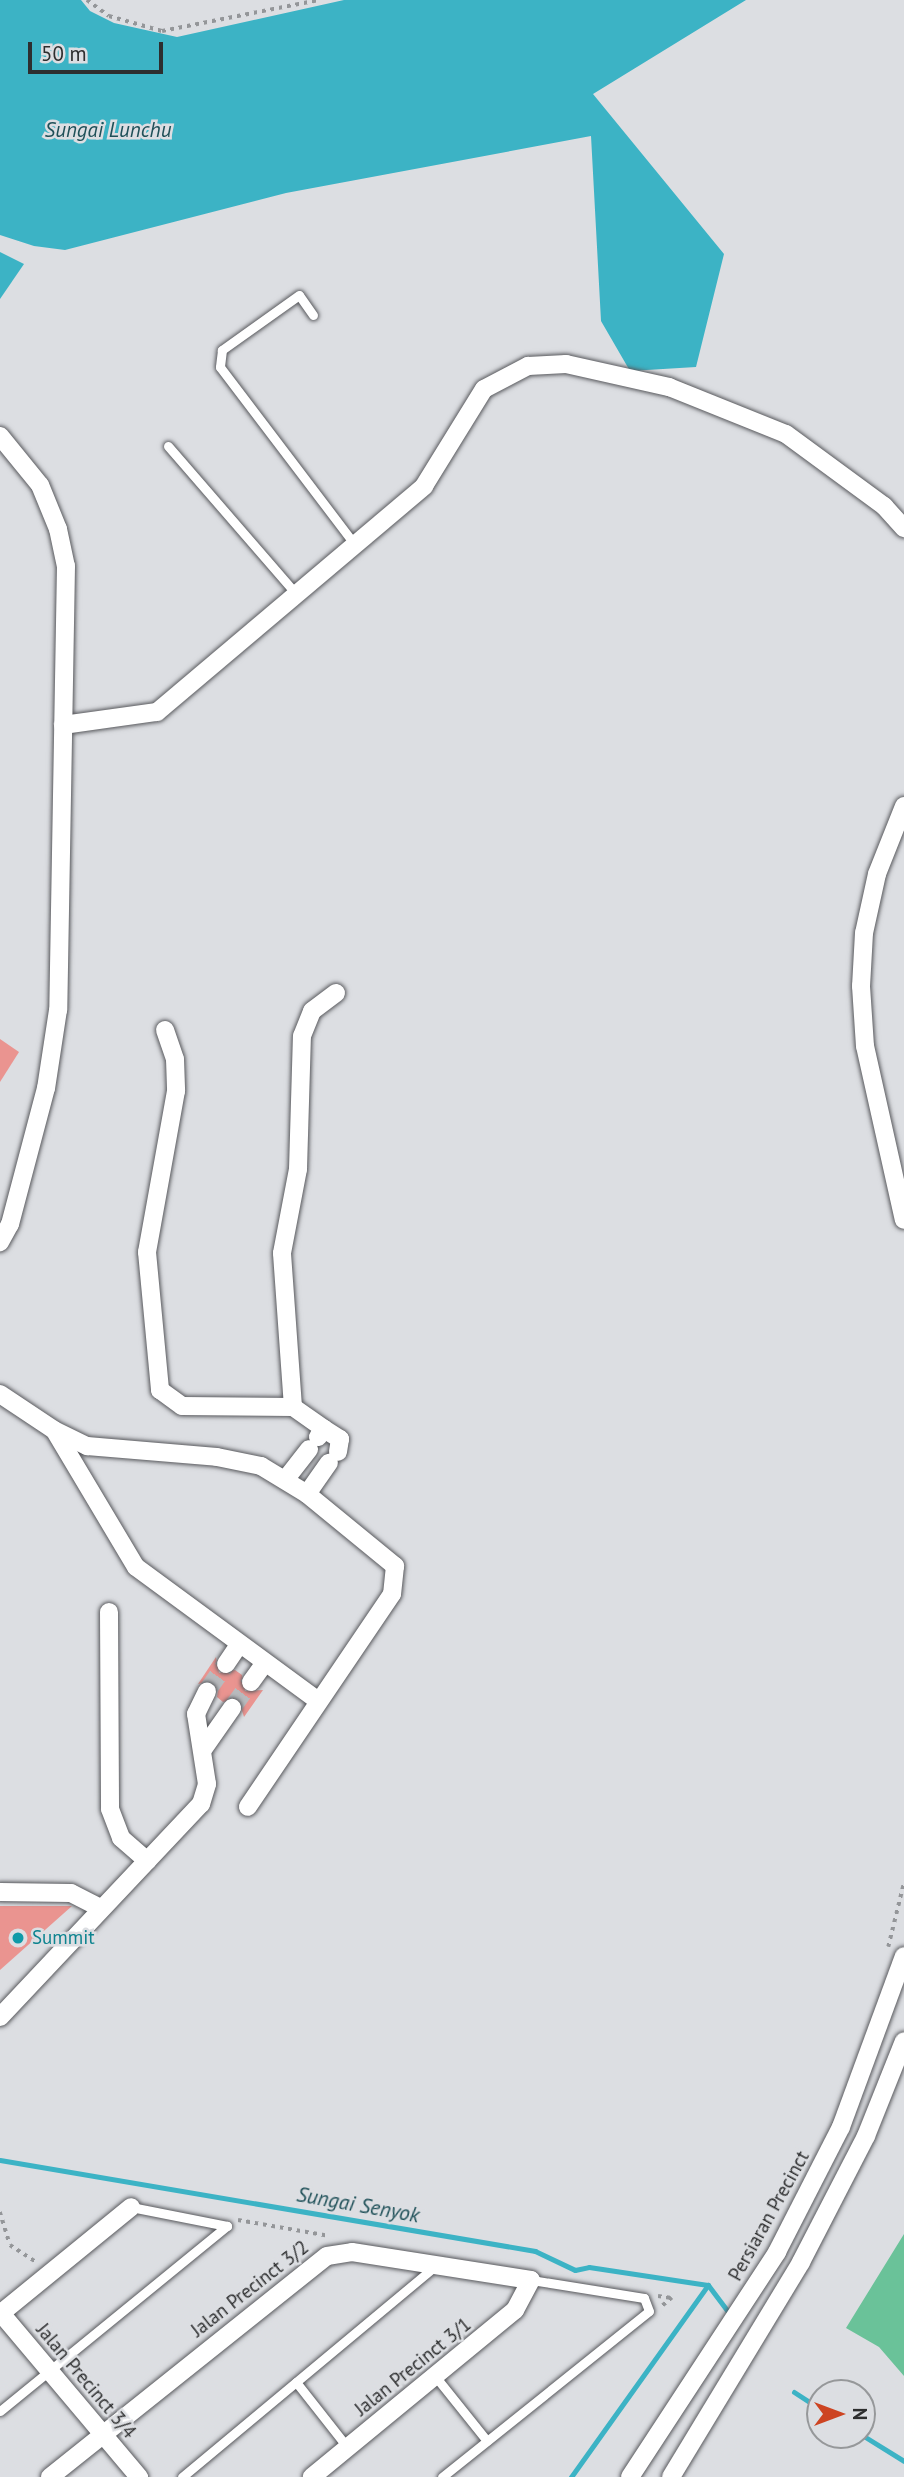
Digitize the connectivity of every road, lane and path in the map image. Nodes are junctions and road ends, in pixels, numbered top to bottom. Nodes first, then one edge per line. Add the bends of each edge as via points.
1 (87, 0) edge
2 (319, 0) edge
3 (313, 315) dead end
4 (0, 436) edge
5 (169, 446) dead end
6 (904, 528) edge
7 (355, 545) junction
8 (296, 594) junction
9 (64, 725) junction
10 (904, 806) edge
11 (336, 993) dead end
12 (165, 1030) dead end
13 (904, 1220) edge
14 (0, 1242) edge
15 (0, 1394) edge
16 (293, 1407) junction
17 (54, 1430) junction
18 (317, 1438) junction
19 (285, 1479) junction
20 (307, 1494) junction
21 (109, 1612) dead end
22 (239, 1645) junction
23 (265, 1663) junction
24 (226, 1664) tunnel mouth
25 (251, 1682) tunnel mouth
26 (207, 1691) tunnel mouth
27 (317, 1700) junction
28 (232, 1708) tunnel mouth
29 (204, 1748) junction
30 (248, 1807) dead end
31 (147, 1861) junction
32 (904, 1882) edge
33 (0, 1892) edge
34 (100, 1908) junction
35 (895, 1956) edge
36 (0, 2017) edge
37 (904, 2040) edge
38 (131, 2207) joint
39 (0, 2213) edge
40 (225, 2218) dead end
41 (334, 2237) dead end
42 (36, 2262) dead end
43 (436, 2265) junction
44 (531, 2280) junction
45 (645, 2293) dead end
46 (0, 2313) edge
47 (652, 2315) dead end
48 (49, 2371) junction
49 (435, 2376) junction
50 (296, 2382) junction
51 (0, 2411) edge
52 (103, 2433) junction
53 (487, 2441) junction
54 (348, 2448) junction
55 (50, 2477) edge
56 (139, 2477) edge
57 (182, 2477) edge
58 (312, 2477) edge
59 (442, 2477) edge
60 (630, 2477) edge
61 (671, 2477) edge

1 - 2 path via 109,16 162,31
3 - 7 lane via 299,295 222,350 220,367
4 - 9 street via 40,485 66,566
5 - 8 lane
6 - 7 street via 884,506 786,434 669,387 566,364 528,366 484,389 424,486
7 - 8 street
8 - 9 street via 158,712
9 - 14 street via 54,1050 10,1223
10 - 13 street via 877,874 864,933 861,986 865,1046
11 - 16 street via 312,1011 302,1036 298,1169 282,1252
12 - 16 street via 175,1059 176,1091 147,1252 160,1390 183,1406
15 - 17 street
16 - 18 street
17 - 19 street via 104,1450 217,1457 261,1466
17 - 22 street via 136,1567
18 - 19 street
18 - 20 street via 340,1439 334,1457
19 - 20 street
20 - 27 street via 390,1559 398,1573 392,1594
21 - 31 street via 110,1809 121,1838
22 - 23 street
22 - 24 street
23 - 25 street
23 - 27 street
26 - 29 street via 195,1714
27 - 30 street
28 - 29 street
29 - 31 street via 207,1784 201,1804
31 - 34 street
32 - 35 path
33 - 34 street via 71,1893
34 - 36 street
35 - 60 street, Persiaran Precinct via 841,2127 777,2252
37 - 61 street via 866,2136 801,2262
38 - 46 street
38 - 48 lane via 227,2226
39 - 42 path via 10,2245
40 - 41 path
43 - 44 street, Jalan Precinct 3/2
43 - 50 lane
43 - 52 street, Jalan Precinct 3/2 via 352,2252 327,2256
44 - 49 street, Jalan Precinct 3/1 via 515,2310
44 - 53 lane via 644,2298 649,2311
45 - 47 path via 672,2298
46 - 48 street, Jalan Precinct 3/4
48 - 51 lane
48 - 52 street, Jalan Precinct 3/4
49 - 53 lane
49 - 54 street, Jalan Precinct 3/1
50 - 54 lane
50 - 57 lane
52 - 55 street, Jalan Precinct 3/2
52 - 56 street, Jalan Precinct 3/4
53 - 59 lane
54 - 58 street, Jalan Precinct 3/1

